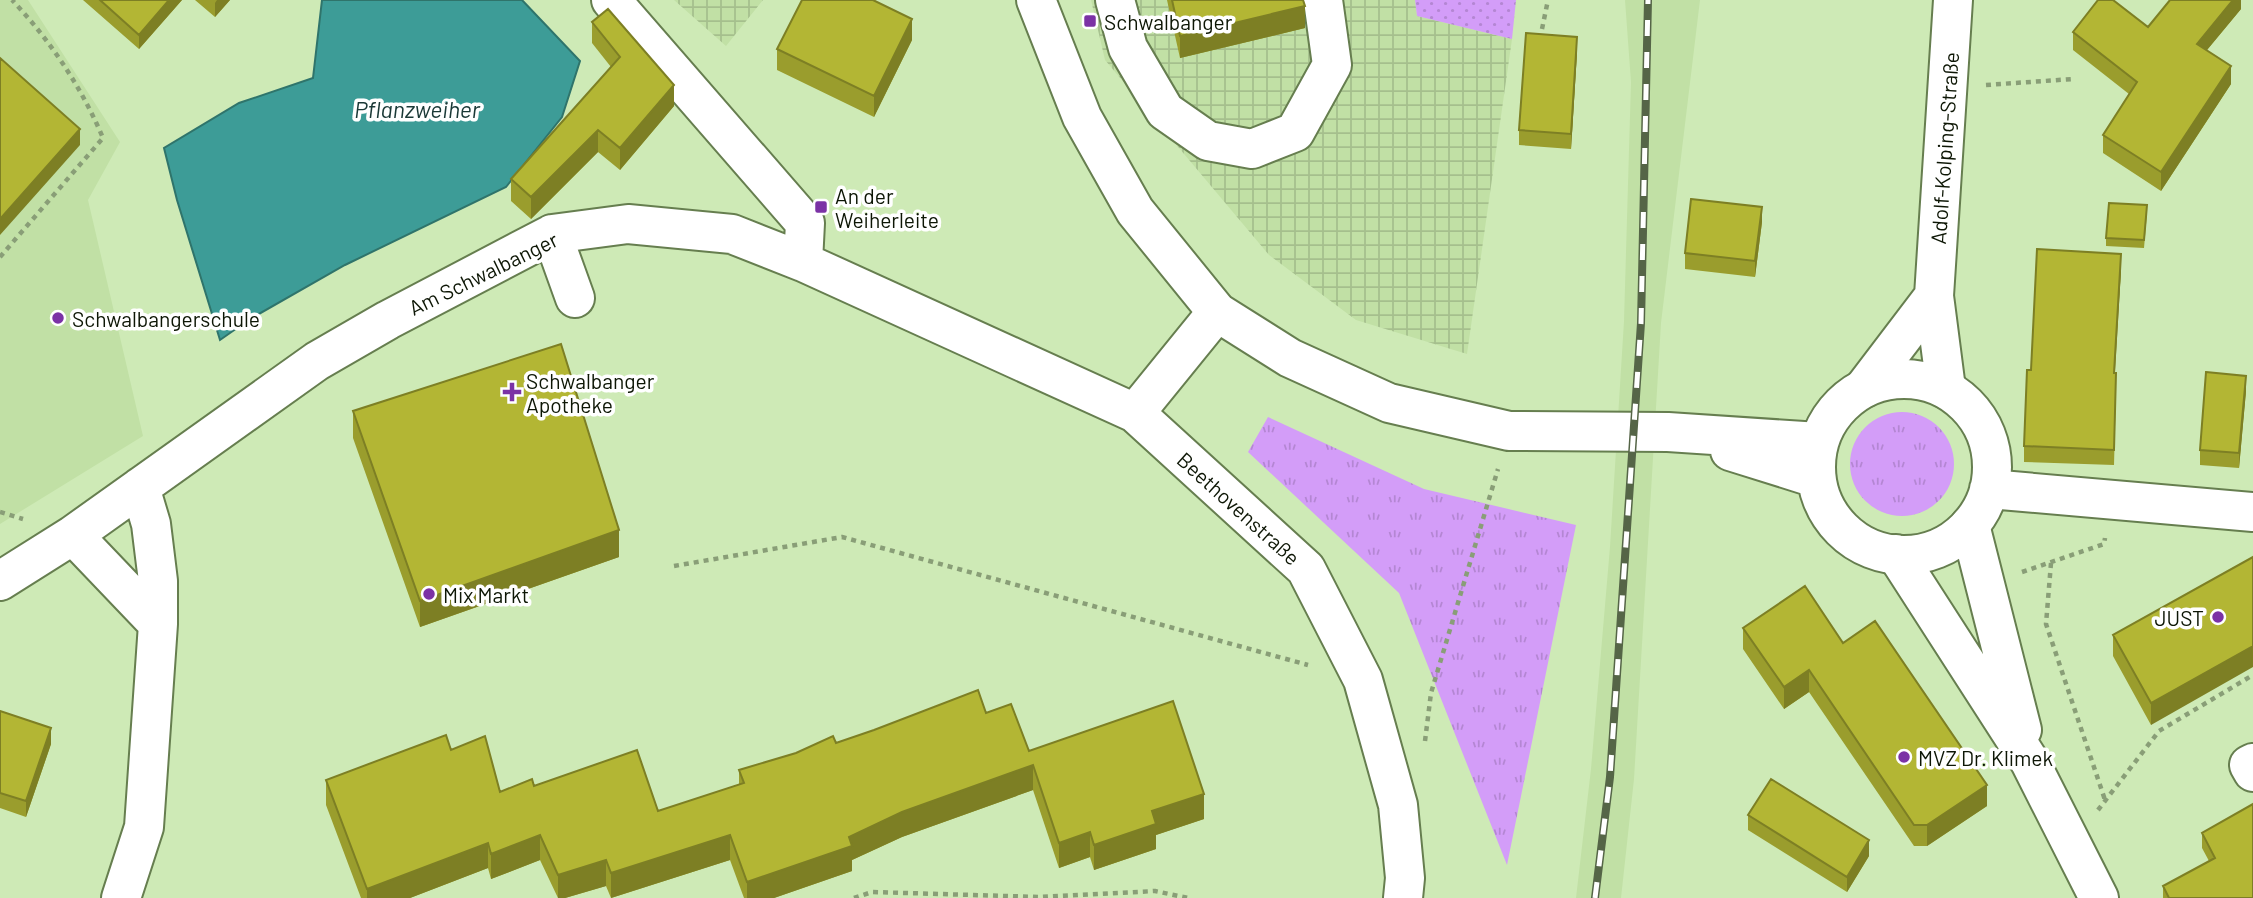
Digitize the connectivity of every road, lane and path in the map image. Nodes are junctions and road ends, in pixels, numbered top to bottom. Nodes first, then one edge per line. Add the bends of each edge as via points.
1 (12, 0) edge
2 (611, 0) edge
3 (1036, 0) edge
4 (1115, 0) edge
5 (1323, 0) edge
6 (1548, 0) edge
7 (1953, 0) edge
8 (1542, 29) dead end
9 (2073, 79) dead end
10 (1948, 88) junction
11 (552, 234) junction
12 (0, 257) edge
13 (803, 262) junction
14 (1934, 296) junction
15 (575, 298) dead end
16 (1217, 312) junction
17 (1864, 388) junction
18 (1946, 389) junction
19 (1135, 413) junction
20 (1509, 431) junction
21 (1818, 460) junction
22 (140, 487) junction
23 (1989, 489) junction
24 (2114, 500) junction
25 (2253, 512) edge
26 (1970, 525) junction
27 (73, 535) junction
28 (1896, 554) junction
29 (2050, 563) junction
30 (674, 566) dead end
31 (0, 581) edge
32 (1985, 584) junction
33 (171, 619) junction
34 (2253, 676) edge
35 (1363, 680) junction
36 (1424, 742) dead end
37 (2030, 762) junction
38 (2253, 763) edge
39 (2253, 772) edge
40 (2105, 800) junction
41 (2071, 843) junction
42 (2088, 892) edge
43 (121, 898) edge
44 (854, 898) edge
45 (1188, 898) edge
46 (1402, 898) edge

1 - 12 path via 89,103 103,138
2 - 13 street via 805,223
3 - 16 street via 1082,117 1135,211
4 - 5 street via 1128,48 1165,111 1208,141 1252,149 1296,132 1332,65
6 - 8 path
7 - 10 street, Adolf-Kolping-Straße
9 - 10 path
10 - 14 street, Adolf-Kolping-Straße
11 - 13 street, Am Schwalbanger via 628,224 732,234
11 - 15 street
11 - 22 street, Am Schwalbanger via 317,361
13 - 19 street, Am Schwalbanger
14 - 17 street
14 - 18 street, Adolf-Kolping-Straße
16 - 19 street
16 - 20 street via 1290,358 1389,402
17 - 18 street via 1891,379 1919,380
17 - 21 street via 1829,420
18 - 23 street via 1972,410 1985,432 1991,456
19 - 35 street, Beethovenstraße via 1306,569
20 - 21 street via 1668,432
20 - 36 path via 1431,693
21 - 28 street via 1825,506 1843,530 1858,542
22 - 27 street, Am Schwalbanger
22 - 33 street via 158,581
23 - 24 street
23 - 26 street
24 - 25 street
24 - 29 path via 2104,544
26 - 28 street via 1936,549
26 - 32 street
27 - 31 street, Am Schwalbanger
27 - 33 street
28 - 37 street
29 - 32 path
29 - 40 path via 2046,624
30 - 35 path via 842,537
32 - 37 street
33 - 43 street via 144,827
34 - 40 path via 2159,731
35 - 46 street, Beethovenstraße via 1398,805 1405,878
37 - 41 street
38 - 39 street via 2249,765
40 - 41 path
41 - 42 street
44 - 45 path via 873,892 1040,897 1155,891

